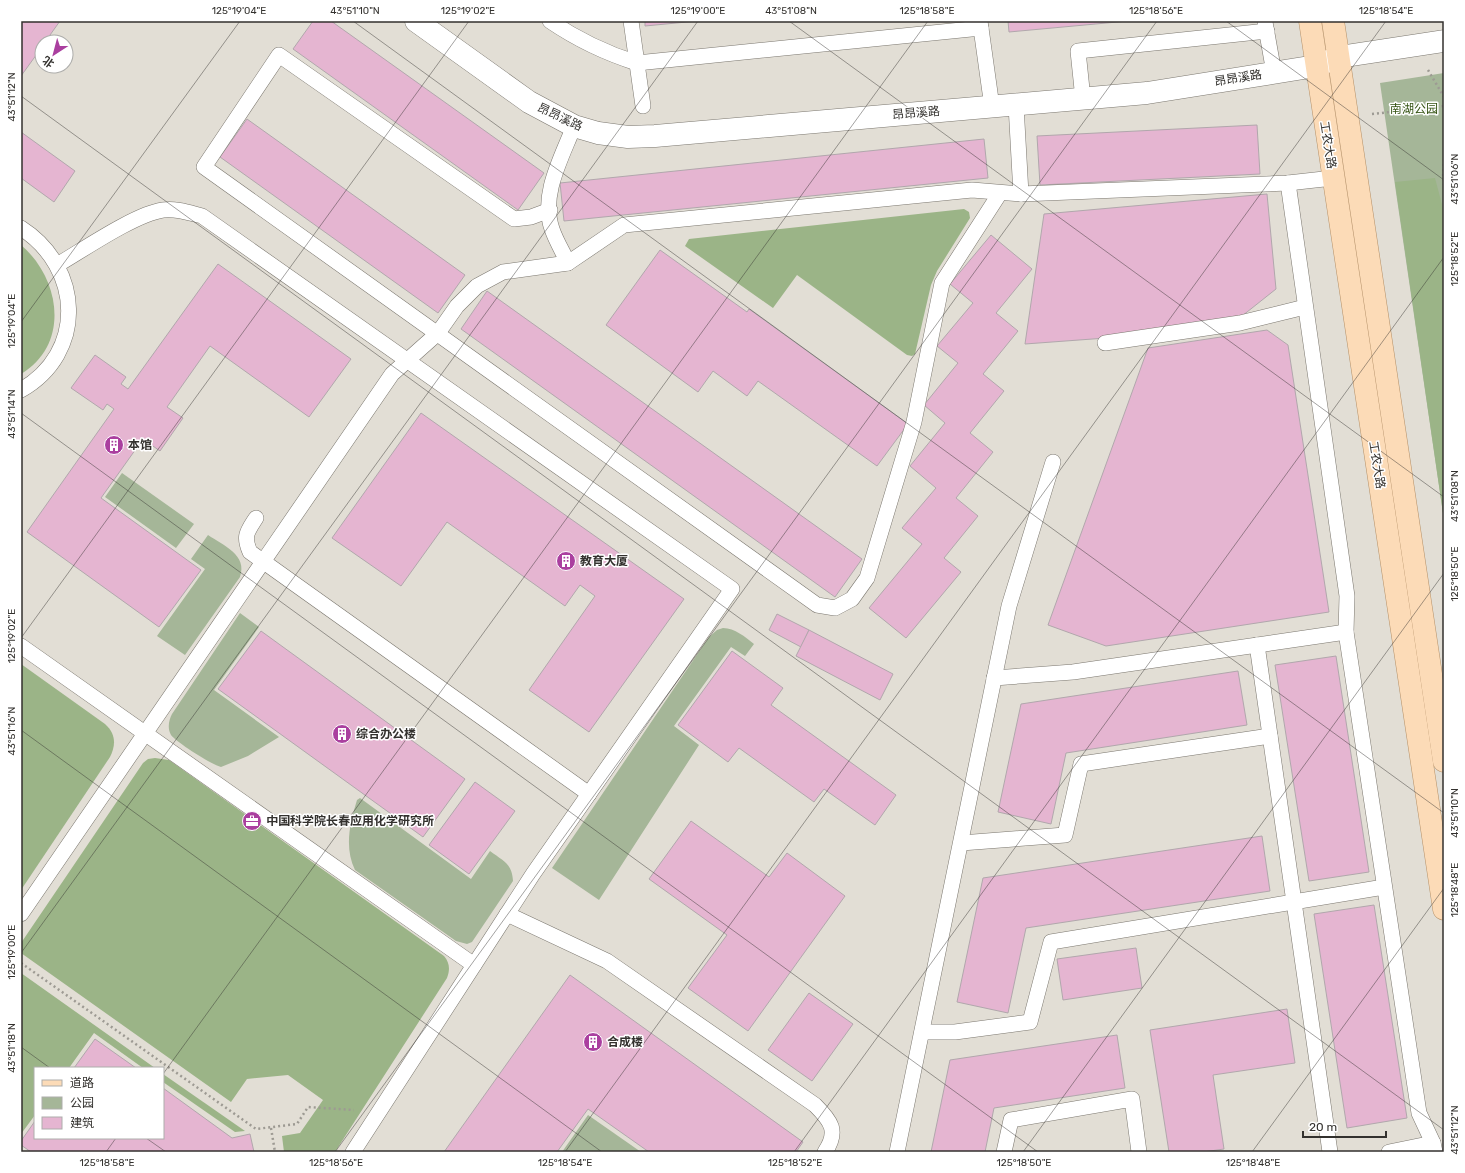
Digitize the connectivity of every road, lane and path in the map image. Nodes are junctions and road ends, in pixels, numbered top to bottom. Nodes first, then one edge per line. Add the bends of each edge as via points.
1 (416, 21) edge
2 (550, 21) edge
3 (631, 21) edge
4 (1310, 21) edge
5 (1333, 21) edge
6 (980, 25) edge
7 (1266, 26) edge
8 (1444, 41) edge
9 (1339, 56) junction
10 (637, 63) junction
11 (1316, 66) junction
12 (1274, 73) junction
13 (1083, 99) junction
14 (1016, 104) junction
15 (643, 106) dead end
16 (1444, 106) edge
17 (992, 107) junction
18 (1348, 117) junction
19 (574, 126) junction
20 (1444, 159) edge
21 (1333, 178) junction
22 (1288, 184) junction
23 (1444, 185) edge
24 (1000, 193) junction
25 (1021, 194) junction
26 (550, 210) junction
27 (21, 228) edge
28 (568, 263) junction
29 (57, 265) junction
30 (1305, 307) junction
31 (438, 333) junction
32 (1105, 343) dead end
33 (408, 360) junction
34 (21, 390) edge
35 (1053, 462) dead end
36 (256, 518) dead end
37 (263, 562) junction
38 (1346, 632) junction
39 (1257, 645) junction
40 (21, 646) edge
41 (994, 678) junction
42 (145, 735) junction
43 (1270, 736) junction
44 (1444, 761) edge
45 (589, 794) junction
46 (961, 843) junction
47 (1384, 887) junction
48 (1294, 902) junction
49 (1444, 909) edge
50 (21, 914) edge
51 (507, 914) junction
52 (21, 963) edge
53 (474, 965) junction
54 (922, 1032) junction
55 (379, 1112) junction
56 (271, 1128) junction
57 (1434, 1148) edge
58 (275, 1152) edge
59 (353, 1152) edge
60 (825, 1152) edge
61 (897, 1152) edge
62 (1004, 1152) edge
63 (1139, 1152) edge
64 (1330, 1152) edge
65 (1389, 1152) edge

1 - 19 street, 昂昂溪路 via 529,102
2 - 10 lane via 572,36 607,53
3 - 10 lane
4 - 11 main road, 工农大路
5 - 9 main road, 工农大路
6 - 10 lane
6 - 17 lane
7 - 12 lane
7 - 13 lane via 1078,51
8 - 9 street, 昂昂溪路
9 - 11 street, 昂昂溪路
9 - 18 main road, 工农大路
10 - 15 lane
11 - 12 street, 昂昂溪路
11 - 21 main road, 工农大路
12 - 13 street, 昂昂溪路 via 1147,93
13 - 14 street, 昂昂溪路
14 - 17 street, 昂昂溪路
14 - 25 lane
16 - 18 path
17 - 19 street, 昂昂溪路 via 655,136 598,133
18 - 44 main road, 工农大路
19 - 26 lane via 548,197
20 - 23 path
21 - 22 lane
21 - 49 main road, 工农大路
22 - 25 lane
22 - 30 lane
24 - 25 lane
24 - 28 lane via 972,190 624,226
24 - 31 lane via 942,283 914,422 868,578 852,599 836,608 817,605
26 - 28 lane via 552,228
26 - 31 lane via 531,217 514,219 279,55 204,167
27 - 29 lane via 38,241
28 - 31 lane via 503,272 477,286 457,306
29 - 33 lane via 139,218 163,210 180,210 202,216
29 - 34 lane via 67,294 69,323 66,338 53,364 38,379
30 - 32 lane via 1240,323
30 - 38 lane via 1347,596
31 - 33 lane
33 - 37 lane via 392,374
33 - 45 lane via 732,589
35 - 41 lane via 1009,606
36 - 37 lane via 245,541 250,552
37 - 42 lane
37 - 45 lane
38 - 39 lane
38 - 47 lane
39 - 41 lane via 1073,672
39 - 43 lane
40 - 42 lane
41 - 46 lane
42 - 50 lane
42 - 53 lane
43 - 46 lane via 1081,764 1065,835
43 - 48 lane
45 - 51 lane
46 - 54 lane
47 - 48 lane
47 - 57 lane via 1419,1114
48 - 54 lane via 1051,942 1030,1022 955,1032
48 - 64 lane
51 - 53 lane
51 - 60 lane via 607,961 815,1105 829,1119 833,1134
52 - 56 path via 256,1129
53 - 55 lane
54 - 61 lane
55 - 56 path via 308,1107 297,1124
55 - 59 lane
56 - 58 path
57 - 65 lane
62 - 63 lane via 1011,1120 1132,1100

